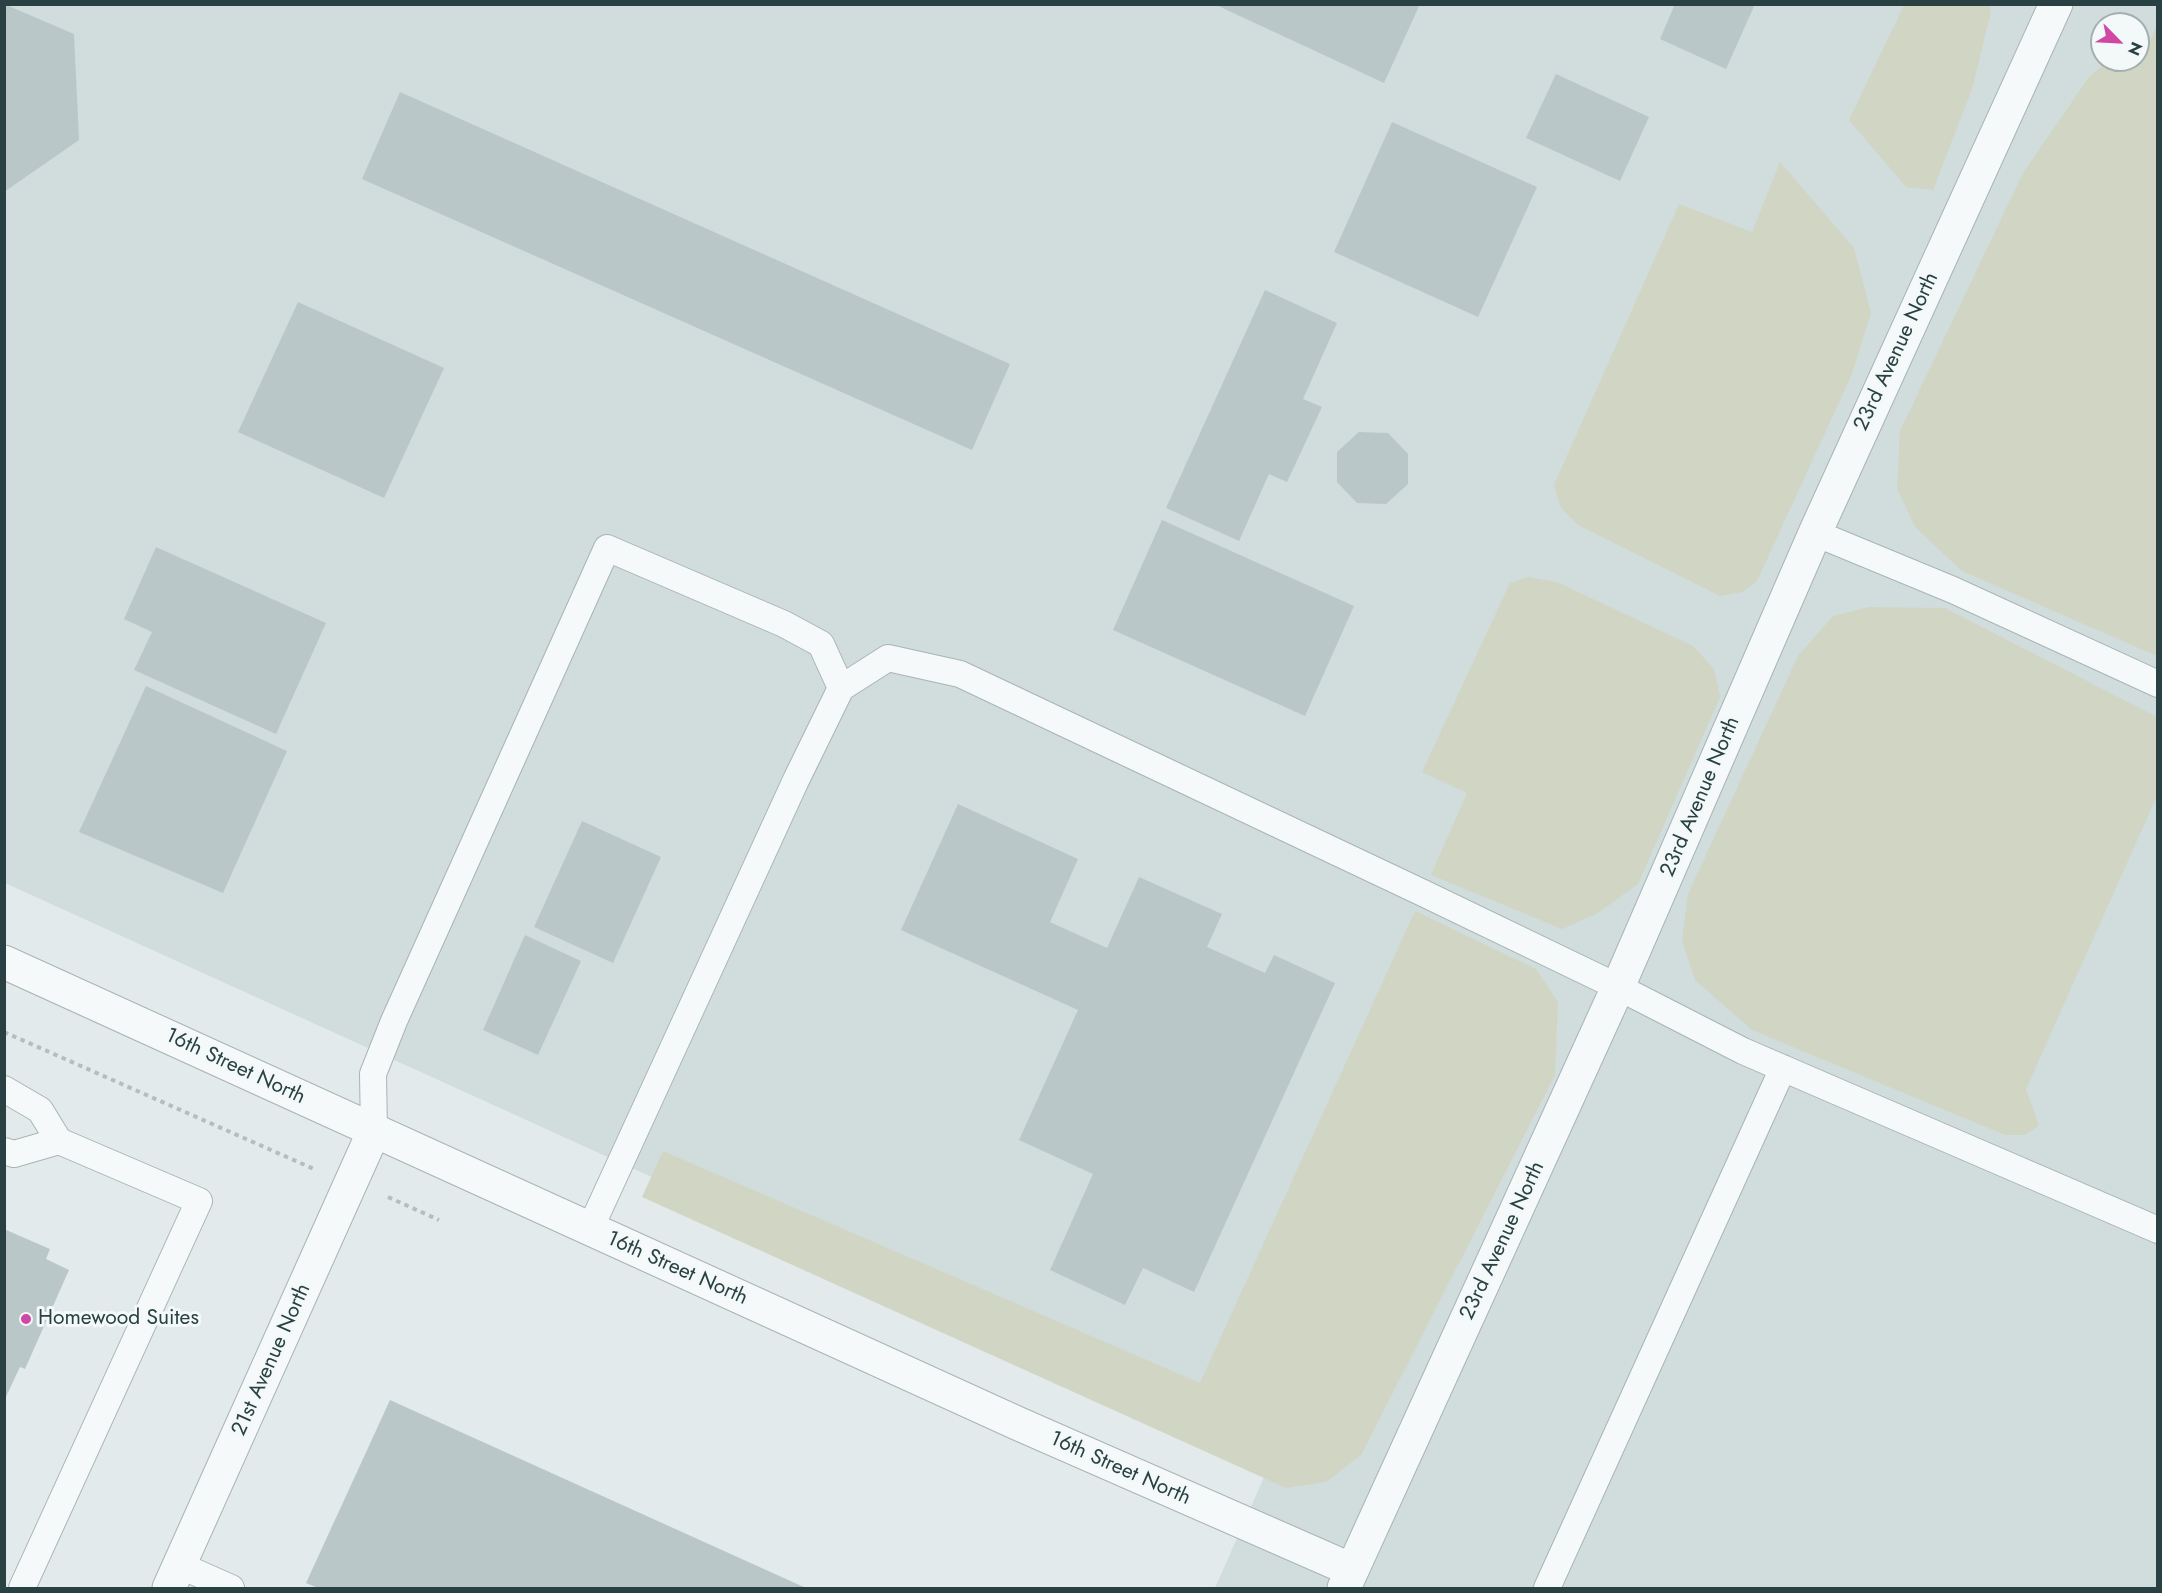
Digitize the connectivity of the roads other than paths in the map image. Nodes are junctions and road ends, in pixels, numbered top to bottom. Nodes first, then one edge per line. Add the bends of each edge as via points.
1 (2056, 4) edge
2 (1815, 532) junction
3 (2157, 684) edge
4 (841, 688) junction
5 (4, 962) edge
6 (1618, 987) junction
7 (1783, 1068) junction
8 (4, 1089) edge
9 (374, 1131) junction
10 (59, 1141) junction
11 (4, 1151) edge
12 (590, 1229) junction
13 (2157, 1230) edge
14 (174, 1577) edge
15 (1348, 1580) edge
16 (22, 1588) edge
17 (231, 1588) edge
18 (1547, 1588) edge

1 - 2 street, 23rd Avenue North
2 - 3 lane via 1953,590
2 - 6 street, 23rd Avenue North
4 - 6 lane via 888,658 960,674
4 - 9 lane via 821,644 784,624 607,548 394,1021 373,1074
4 - 12 lane
5 - 9 street, 16th Street North
6 - 7 lane
6 - 15 street, 23rd Avenue North
7 - 13 lane
7 - 18 lane
8 - 10 lane via 40,1110
9 - 12 street, 16th Street North
9 - 14 street, 21st Avenue North
10 - 11 lane via 14,1154
10 - 16 lane via 199,1201
12 - 15 street, 16th Street North
14 - 17 lane

